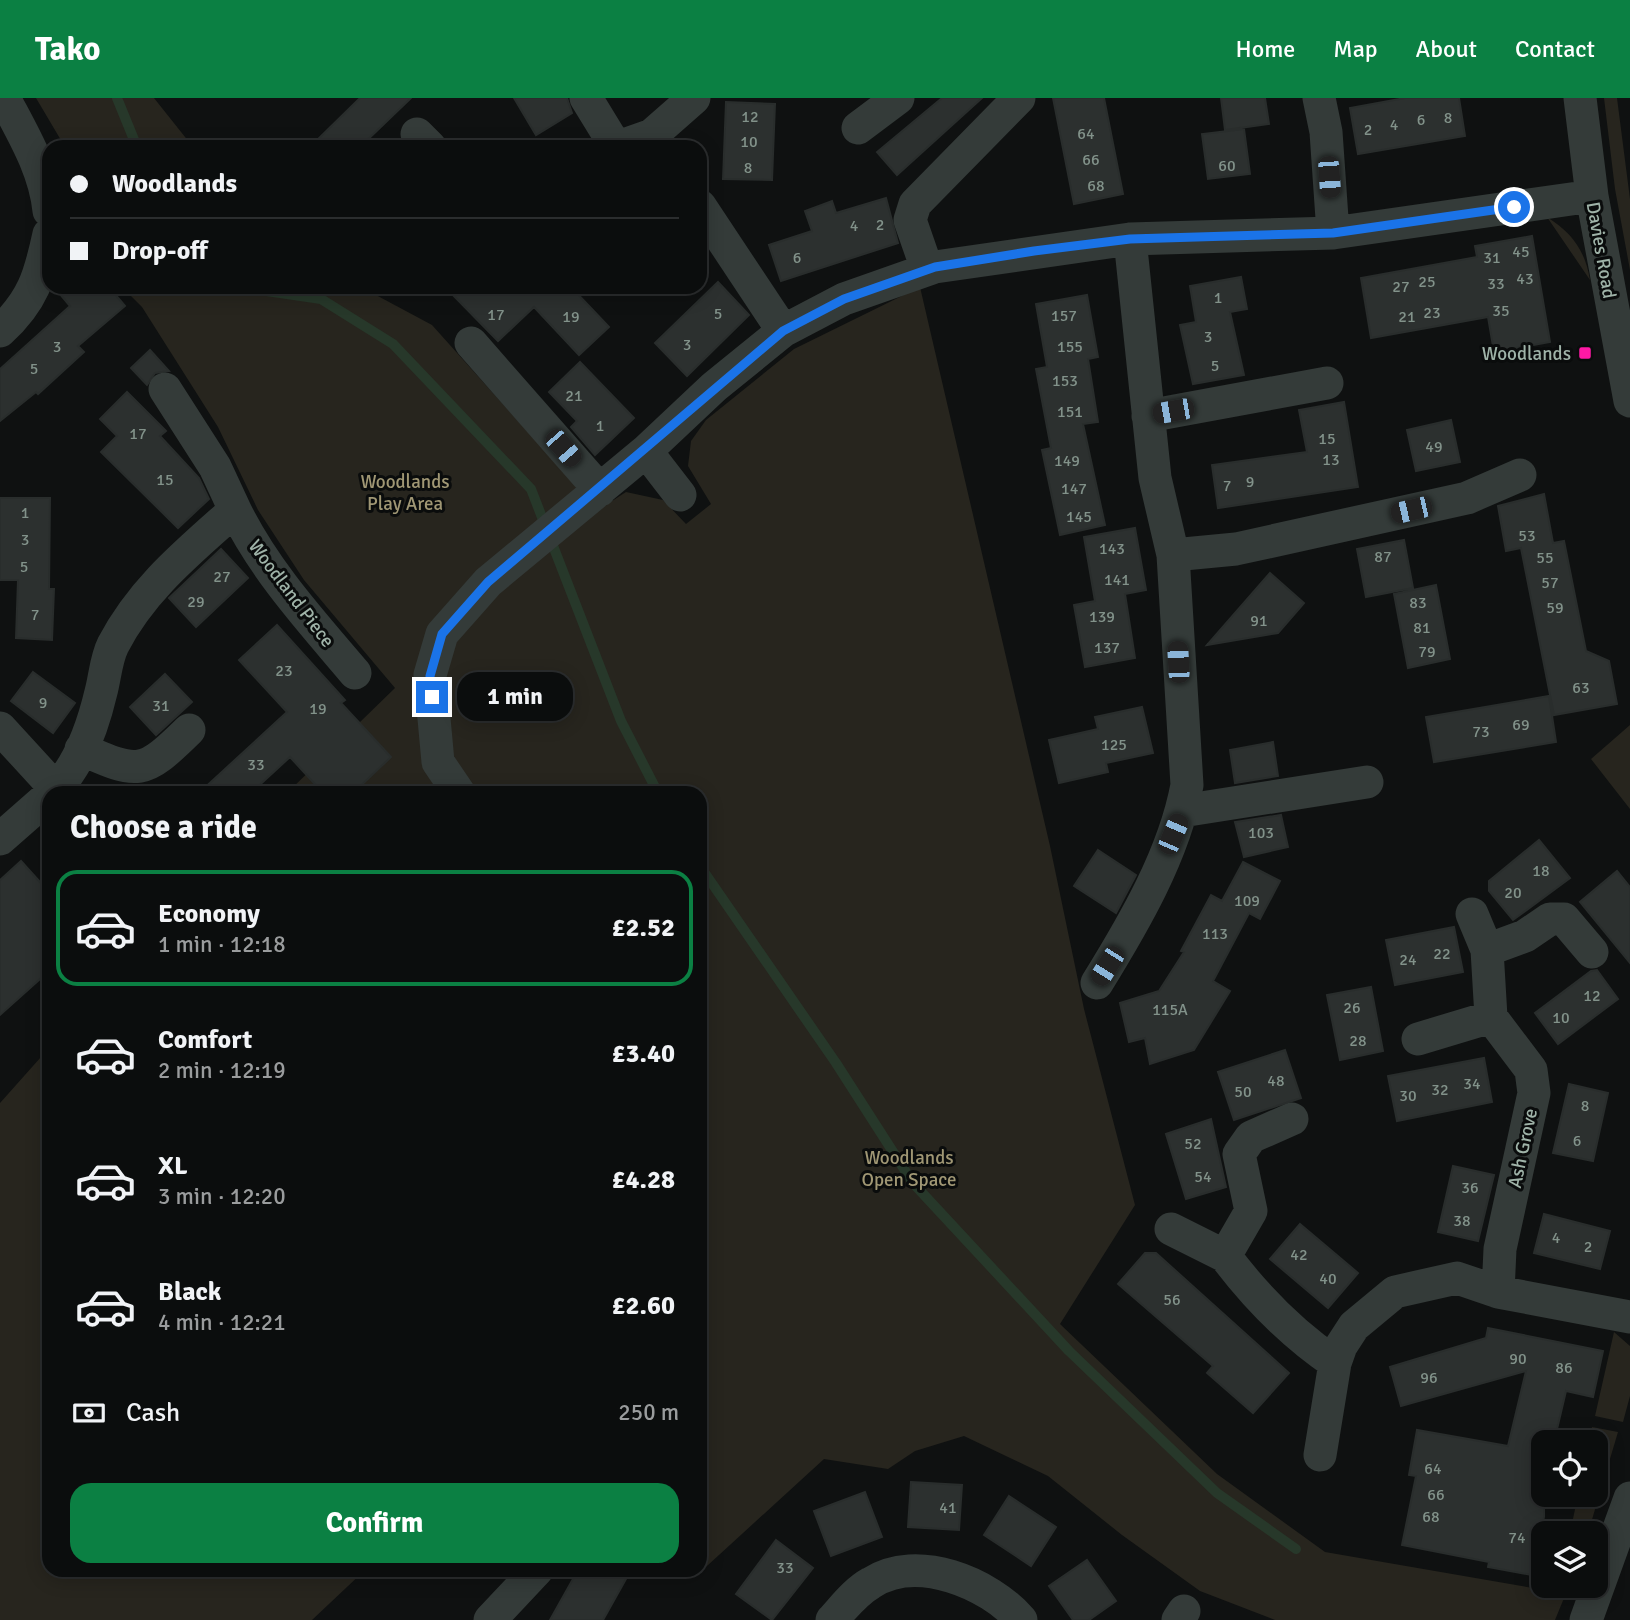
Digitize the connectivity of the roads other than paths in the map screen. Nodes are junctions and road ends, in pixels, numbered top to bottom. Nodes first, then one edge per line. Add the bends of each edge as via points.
1 (4, 98) edge
2 (586, 98) edge
3 (694, 98) edge
4 (898, 98) edge
5 (1019, 98) edge
6 (1320, 98) edge
7 (1580, 98) edge
8 (858, 128) dead end
9 (613, 140) edge
10 (657, 140) edge
11 (42, 178) edge
12 (1592, 196) junction
13 (707, 217) edge
14 (1333, 233) junction
15 (1130, 239) junction
16 (42, 270) edge
17 (928, 270) junction
18 (0, 331) edge
19 (783, 331) junction
20 (471, 343) dead end
21 (1328, 383) dead end
22 (165, 389) dead end
23 (1630, 401) edge
24 (1148, 416) junction
25 (646, 451) junction
26 (1520, 474) dead end
27 (600, 489) junction
28 (680, 495) dead end
29 (234, 510) junction
30 (1173, 555) junction
31 (355, 673) dead end
32 (0, 728) edge
33 (189, 730) dead end
34 (81, 749) junction
35 (1367, 782) dead end
36 (48, 786) edge
37 (57, 786) edge
38 (454, 786) edge
39 (42, 802) edge
40 (1182, 811) junction
41 (0, 839) edge
42 (1472, 914) dead end
43 (1487, 950) junction
44 (1592, 952) dead end
45 (1097, 983) dead end
46 (1491, 1017) junction
47 (1418, 1038) dead end
48 (1292, 1119) dead end
49 (1171, 1229) dead end
50 (1225, 1256) junction
51 (1497, 1292) junction
52 (1630, 1317) edge
53 (1335, 1363) junction
54 (1320, 1455) dead end
55 (1630, 1498) edge
56 (530, 1577) edge
57 (490, 1620) edge
58 (832, 1620) edge
59 (1021, 1620) edge
60 (1586, 1620) edge

1 - 11 street
2 - 9 street
3 - 10 street
4 - 8 street
5 - 17 street via 915,204 910,220
6 - 14 street
7 - 12 street, Davies Road
12 - 14 street
12 - 23 street, Davies Road
13 - 19 street
14 - 15 street
15 - 17 street
15 - 24 street
16 - 18 street via 40,280
17 - 19 street via 844,299
19 - 25 street
20 - 27 street
21 - 24 street
22 - 29 street, Woodland Piece via 215,467
24 - 30 street via 1155,478
25 - 27 street
25 - 28 street
26 - 30 street via 1456,500 1236,549
27 - 38 street via 488,582 442,634 430,676 438,762
29 - 31 street, Woodland Piece via 264,560
29 - 34 street via 138,603 111,649 94,721
30 - 40 street via 1187,785
32 - 36 street
33 - 34 street via 142,769 119,766
34 - 37 street
35 - 40 street
39 - 41 street
40 - 45 street via 1128,932
42 - 43 street
43 - 44 street via 1525,936 1550,919 1564,919
43 - 46 street
46 - 47 street
46 - 51 street, Ash Grove via 1531,1070 1534,1093 1500,1249
48 - 50 street via 1251,1137 1240,1154 1251,1211
49 - 50 street
50 - 53 street via 1252,1291 1311,1347
51 - 52 street
51 - 53 street via 1457,1278 1395,1292 1354,1326
53 - 54 street
55 - 60 street
56 - 57 street
58 - 59 street via 873,1581 894,1573 929,1571 967,1582 1008,1605

